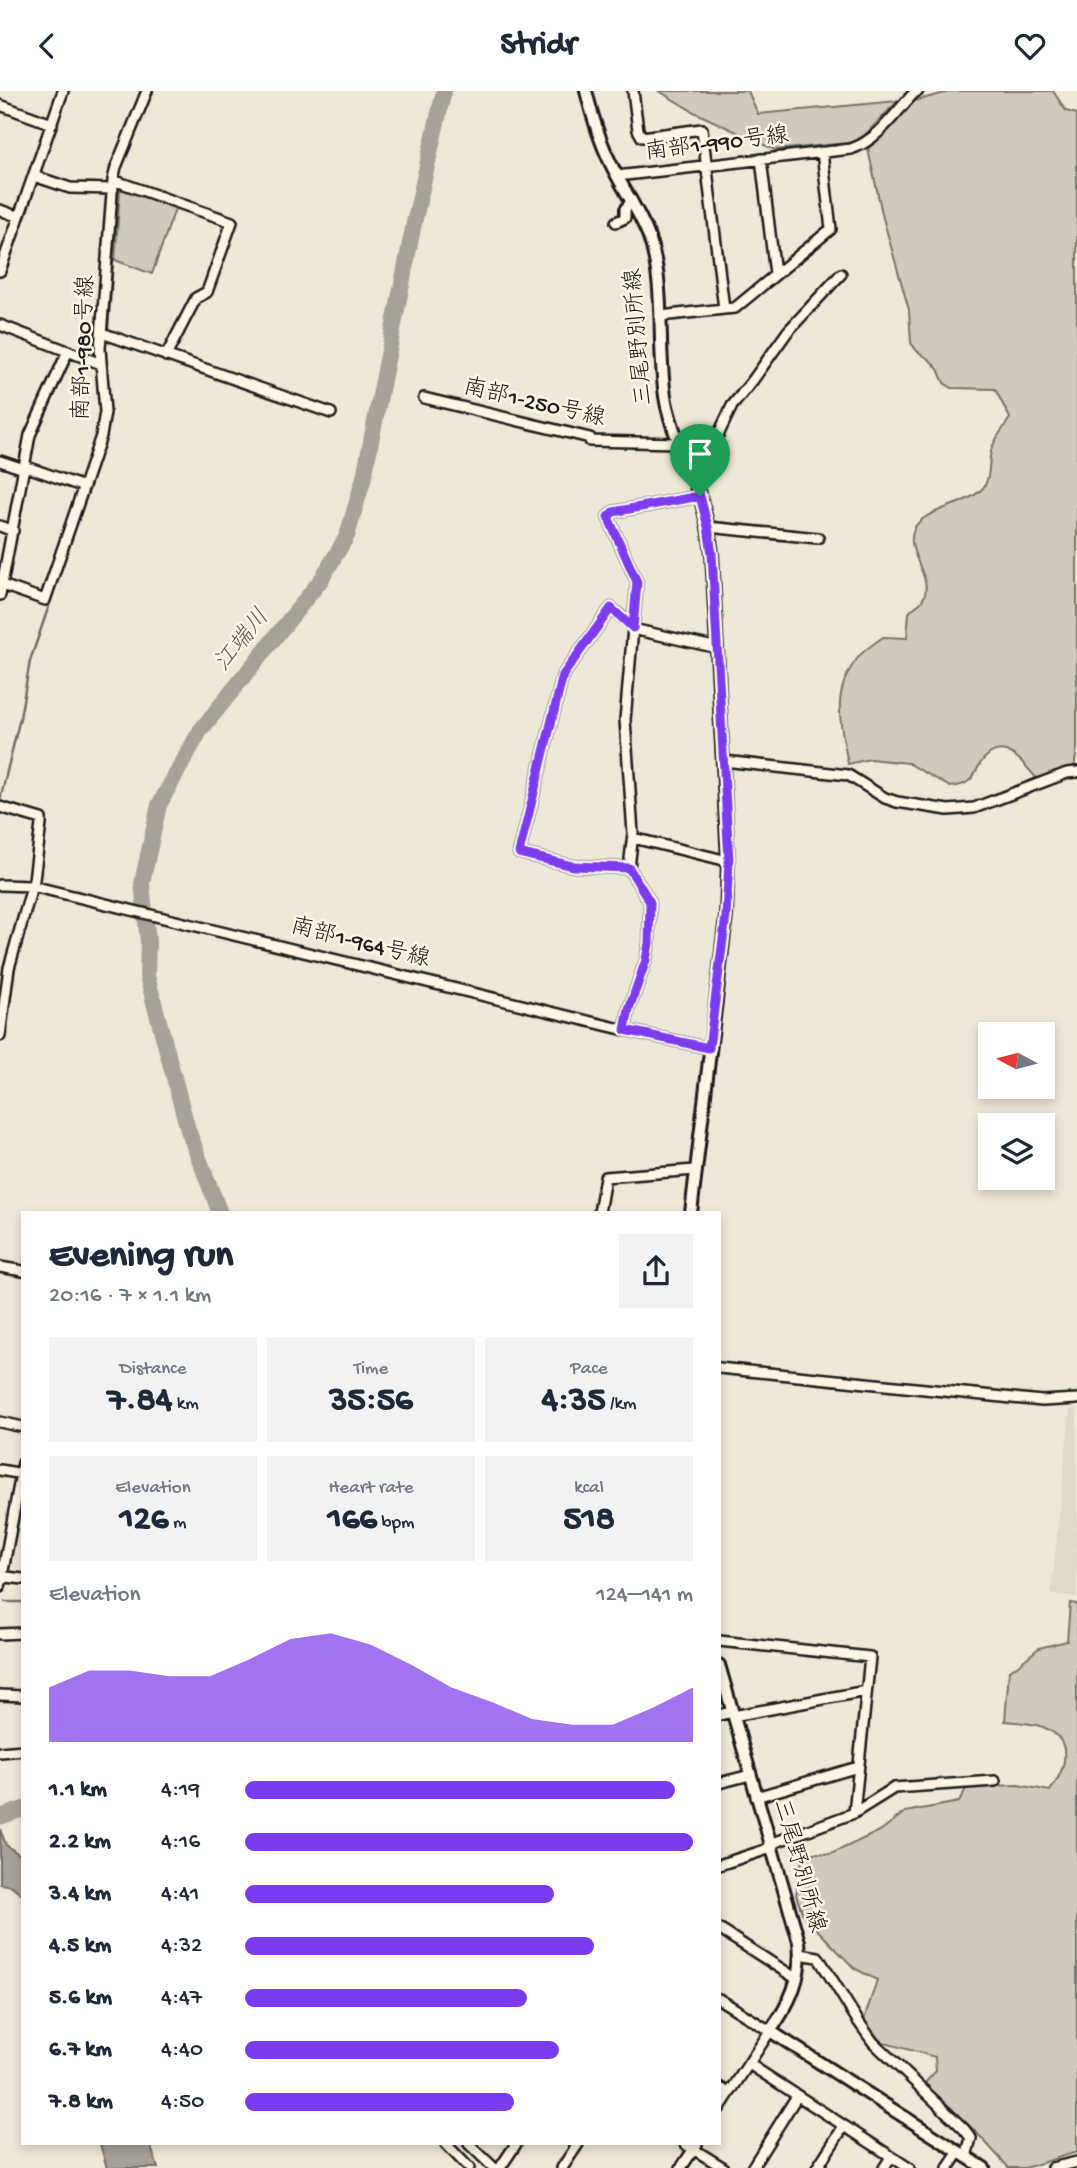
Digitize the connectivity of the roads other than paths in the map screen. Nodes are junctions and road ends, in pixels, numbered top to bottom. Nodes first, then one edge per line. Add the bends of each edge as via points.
1 (63, 91) edge
2 (147, 91) edge
3 (586, 91) edge
4 (633, 91) edge
5 (918, 91) edge
6 (0, 105) edge
7 (52, 124) junction
8 (822, 152) junction
9 (761, 159) junction
10 (707, 166) junction
11 (33, 176) junction
12 (617, 176) junction
13 (113, 185) junction
14 (632, 201) junction
15 (0, 210) edge
16 (19, 217) junction
17 (644, 224) junction
18 (0, 271) edge
19 (775, 274) junction
20 (842, 274) dead end
21 (724, 309) junction
22 (660, 316) junction
23 (0, 325) edge
24 (102, 333) junction
25 (68, 351) junction
26 (166, 356) junction
27 (100, 364) junction
28 (424, 398) dead end
29 (331, 413) dead end
30 (677, 443) junction
31 (0, 461) edge
32 (687, 466) junction
33 (25, 468) junction
34 (84, 487) junction
35 (700, 496) junction
36 (0, 526) edge
37 (708, 527) junction
38 (13, 531) junction
39 (818, 538) dead end
40 (1, 590) edge
41 (633, 628) junction
42 (718, 648) junction
43 (724, 761) junction
44 (1077, 772) edge
45 (0, 807) edge
46 (633, 838) junction
47 (729, 861) junction
48 (629, 868) junction
49 (0, 885) edge
50 (32, 885) junction
51 (4, 968) edge
52 (625, 1030) junction
53 (0, 1036) edge
54 (709, 1048) junction
55 (695, 1170) junction
56 (599, 1211) edge
57 (691, 1211) edge
58 (0, 1267) edge
59 (21, 1271) edge
60 (721, 1368) edge
61 (1077, 1399) edge
62 (0, 1422) edge
63 (21, 1427) edge
64 (0, 1470) edge
65 (21, 1474) edge
66 (21, 1479) edge
67 (21, 1579) edge
68 (0, 1583) edge
69 (21, 1633) edge
70 (0, 1634) edge
71 (721, 1641) edge
72 (721, 1676) edge
73 (866, 1691) junction
74 (0, 1695) edge
75 (21, 1696) edge
76 (732, 1714) junction
77 (721, 1715) edge
78 (21, 1750) edge
79 (0, 1752) edge
80 (859, 1767) junction
81 (750, 1775) junction
82 (995, 1781) dead end
83 (721, 1782) edge
84 (756, 1797) junction
85 (854, 1813) junction
86 (770, 1846) junction
87 (721, 1864) edge
88 (721, 1930) edge
89 (800, 1954) junction
90 (797, 1979) junction
91 (721, 2000) edge
92 (770, 2031) junction
93 (748, 2064) junction
94 (721, 2088) edge
95 (729, 2093) junction
96 (797, 2096) junction
97 (721, 2106) edge
98 (844, 2126) junction
99 (447, 2145) edge
100 (470, 2145) edge
101 (515, 2145) edge
102 (577, 2145) edge
103 (692, 2146) edge
104 (962, 2155) junction
105 (891, 2157) junction
106 (1077, 2162) edge
107 (566, 2167) edge
108 (469, 2168) edge
109 (494, 2168) edge
110 (500, 2168) edge
111 (681, 2168) edge
112 (724, 2168) edge
113 (752, 2168) edge
114 (817, 2168) edge
115 (884, 2168) edge
116 (909, 2168) edge
117 (948, 2168) edge
118 (984, 2168) edge
119 (1052, 2168) edge

1 - 7 street
2 - 13 street, 南部1-980号線
3 - 12 main road, 三尾野別所線
4 - 10 street via 642,137 702,129
5 - 8 street, 南部1-990号線 via 863,145
6 - 7 street
7 - 11 street
8 - 9 street, 南部1-990号線
8 - 19 street via 831,229
9 - 10 street, 南部1-990号線
9 - 19 street
10 - 12 street, 南部1-990号線
10 - 21 street
11 - 13 street via 71,188
11 - 16 street
12 - 14 main road, 三尾野別所線
13 - 24 street, 南部1-980号線
13 - 26 street via 232,222 207,292 196,298
14 - 17 main road, 三尾野別所線
14 - 17 street via 619,221
15 - 16 street
16 - 18 street
17 - 22 main road, 三尾野別所線 via 656,269
19 - 21 street via 735,308
20 - 32 street via 788,331 732,406 709,454
21 - 22 street
22 - 30 main road, 三尾野別所線 via 665,397
23 - 25 street
24 - 26 street
24 - 27 street, 南部1-980号線
25 - 27 street
25 - 33 street via 30,435
26 - 29 street
27 - 34 street, 南部1-980号線 via 105,412
28 - 30 street, 南部1-250号線 via 590,441
30 - 32 main road, 三尾野別所線
31 - 33 street
32 - 35 main road, 三尾野別所線
33 - 34 street
33 - 38 street
34 - 40 street, 南部1-980号線 via 46,600
35 - 37 main road, 三尾野別所線
35 - 41 street via 613,512 608,517 637,582
36 - 38 street
37 - 39 street
37 - 42 main road, 三尾野別所線
38 - 40 street
41 - 42 street
41 - 46 street via 625,720
41 - 48 street via 611,608 563,675 519,853 573,866
42 - 43 main road, 三尾野別所線
43 - 44 street via 848,775 884,798 948,810 974,808
43 - 47 main road, 三尾野別所線
45 - 50 street via 41,819
46 - 47 street
46 - 48 street
47 - 54 main road, 三尾野別所線
48 - 52 street via 650,902 649,943
49 - 50 street, 南部1-964号線
50 - 51 street
50 - 52 street, 南部1-964号線
51 - 53 street
52 - 54 street, 南部1-964号線
54 - 55 main road, 三尾野別所線
55 - 56 street via 605,1177
55 - 57 main road, 三尾野別所線
58 - 59 street
60 - 61 street via 1042,1401
62 - 63 street
64 - 65 street
66 - 68 street
67 - 68 street via 7,1577
69 - 70 street
71 - 73 street via 870,1657
72 - 76 main road, 三尾野別所線
73 - 76 street
73 - 80 street
74 - 75 street
76 - 77 street
76 - 81 main road, 三尾野別所線
78 - 79 street
80 - 84 street
80 - 85 street
81 - 83 street
81 - 84 main road, 三尾野別所線
82 - 85 street via 894,1788
84 - 86 main road, 三尾野別所線
85 - 86 street
86 - 87 street
86 - 89 main road, 三尾野別所線 via 794,1919
88 - 90 street
89 - 90 main road, 三尾野別所線
89 - 104 street via 818,1957 873,2042 964,2129 971,2138
90 - 92 main road, 三尾野別所線 via 785,2011
91 - 92 street
92 - 93 street
92 - 104 main road
93 - 95 street
93 - 96 street
94 - 95 street
95 - 97 street
96 - 98 street
96 - 113 street
98 - 105 street
98 - 114 street
99 - 108 street
100 - 109 street
101 - 110 street
102 - 107 street
103 - 111 street
103 - 112 street
104 - 117 street
104 - 118 main road
105 - 115 street
105 - 116 street
106 - 119 street

